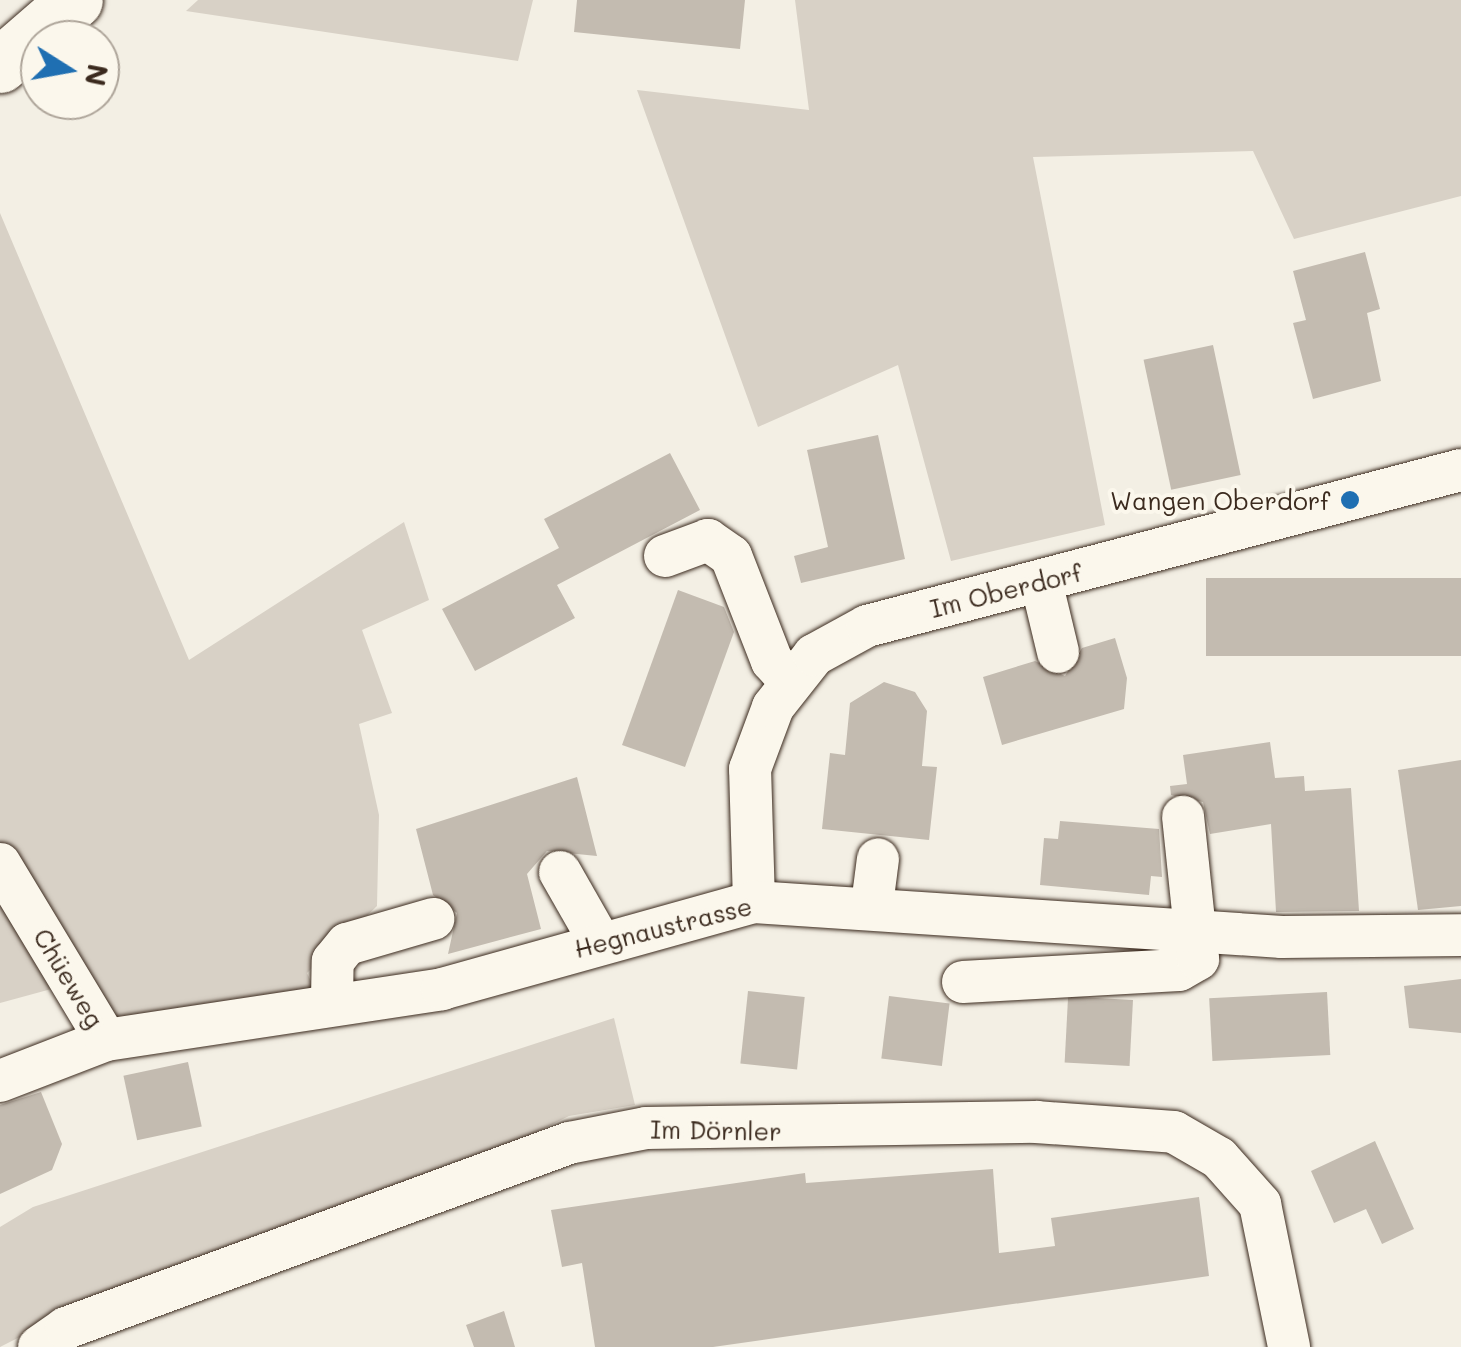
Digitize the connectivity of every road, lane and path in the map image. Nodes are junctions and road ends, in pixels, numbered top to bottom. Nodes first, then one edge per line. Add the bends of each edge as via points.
1 (75, 0) edge
2 (0, 65) edge
3 (1461, 470) edge
4 (665, 556) dead end
5 (1041, 581) junction
6 (1058, 652) dead end
7 (789, 680) junction
8 (1194, 828) dead end
9 (878, 859) dead end
10 (0, 864) edge
11 (560, 872) dead end
12 (754, 902) junction
13 (872, 906) junction
14 (434, 919) dead end
15 (1209, 931) junction
16 (1461, 936) edge
17 (600, 942) junction
18 (963, 982) dead end
19 (332, 1000) junction
20 (106, 1040) junction
21 (1, 1076) edge
22 (38, 1347) edge
23 (1289, 1347) edge

1 - 2 highway
3 - 5 street, Im Oberdorf via 1410,468
4 - 7 street via 708,540 732,556 772,661
5 - 6 street
5 - 7 street, Im Oberdorf via 867,626
7 - 12 street via 750,769
8 - 15 street
9 - 13 street
10 - 20 street, Chüeweg
11 - 17 street
12 - 13 street, Hegnaustrasse
12 - 17 street, Hegnaustrasse
13 - 15 street, Hegnaustrasse
14 - 19 street via 347,944 333,961
15 - 16 street, Hegnaustrasse
15 - 18 street via 1198,959 1180,970
17 - 19 street, Hegnaustrasse via 442,989
19 - 20 street, Hegnaustrasse
20 - 21 street, Hegnaustrasse
22 - 23 street, Im Dörnler via 66,1328 568,1143 646,1128 1036,1122 1174,1132 1218,1158 1260,1204

